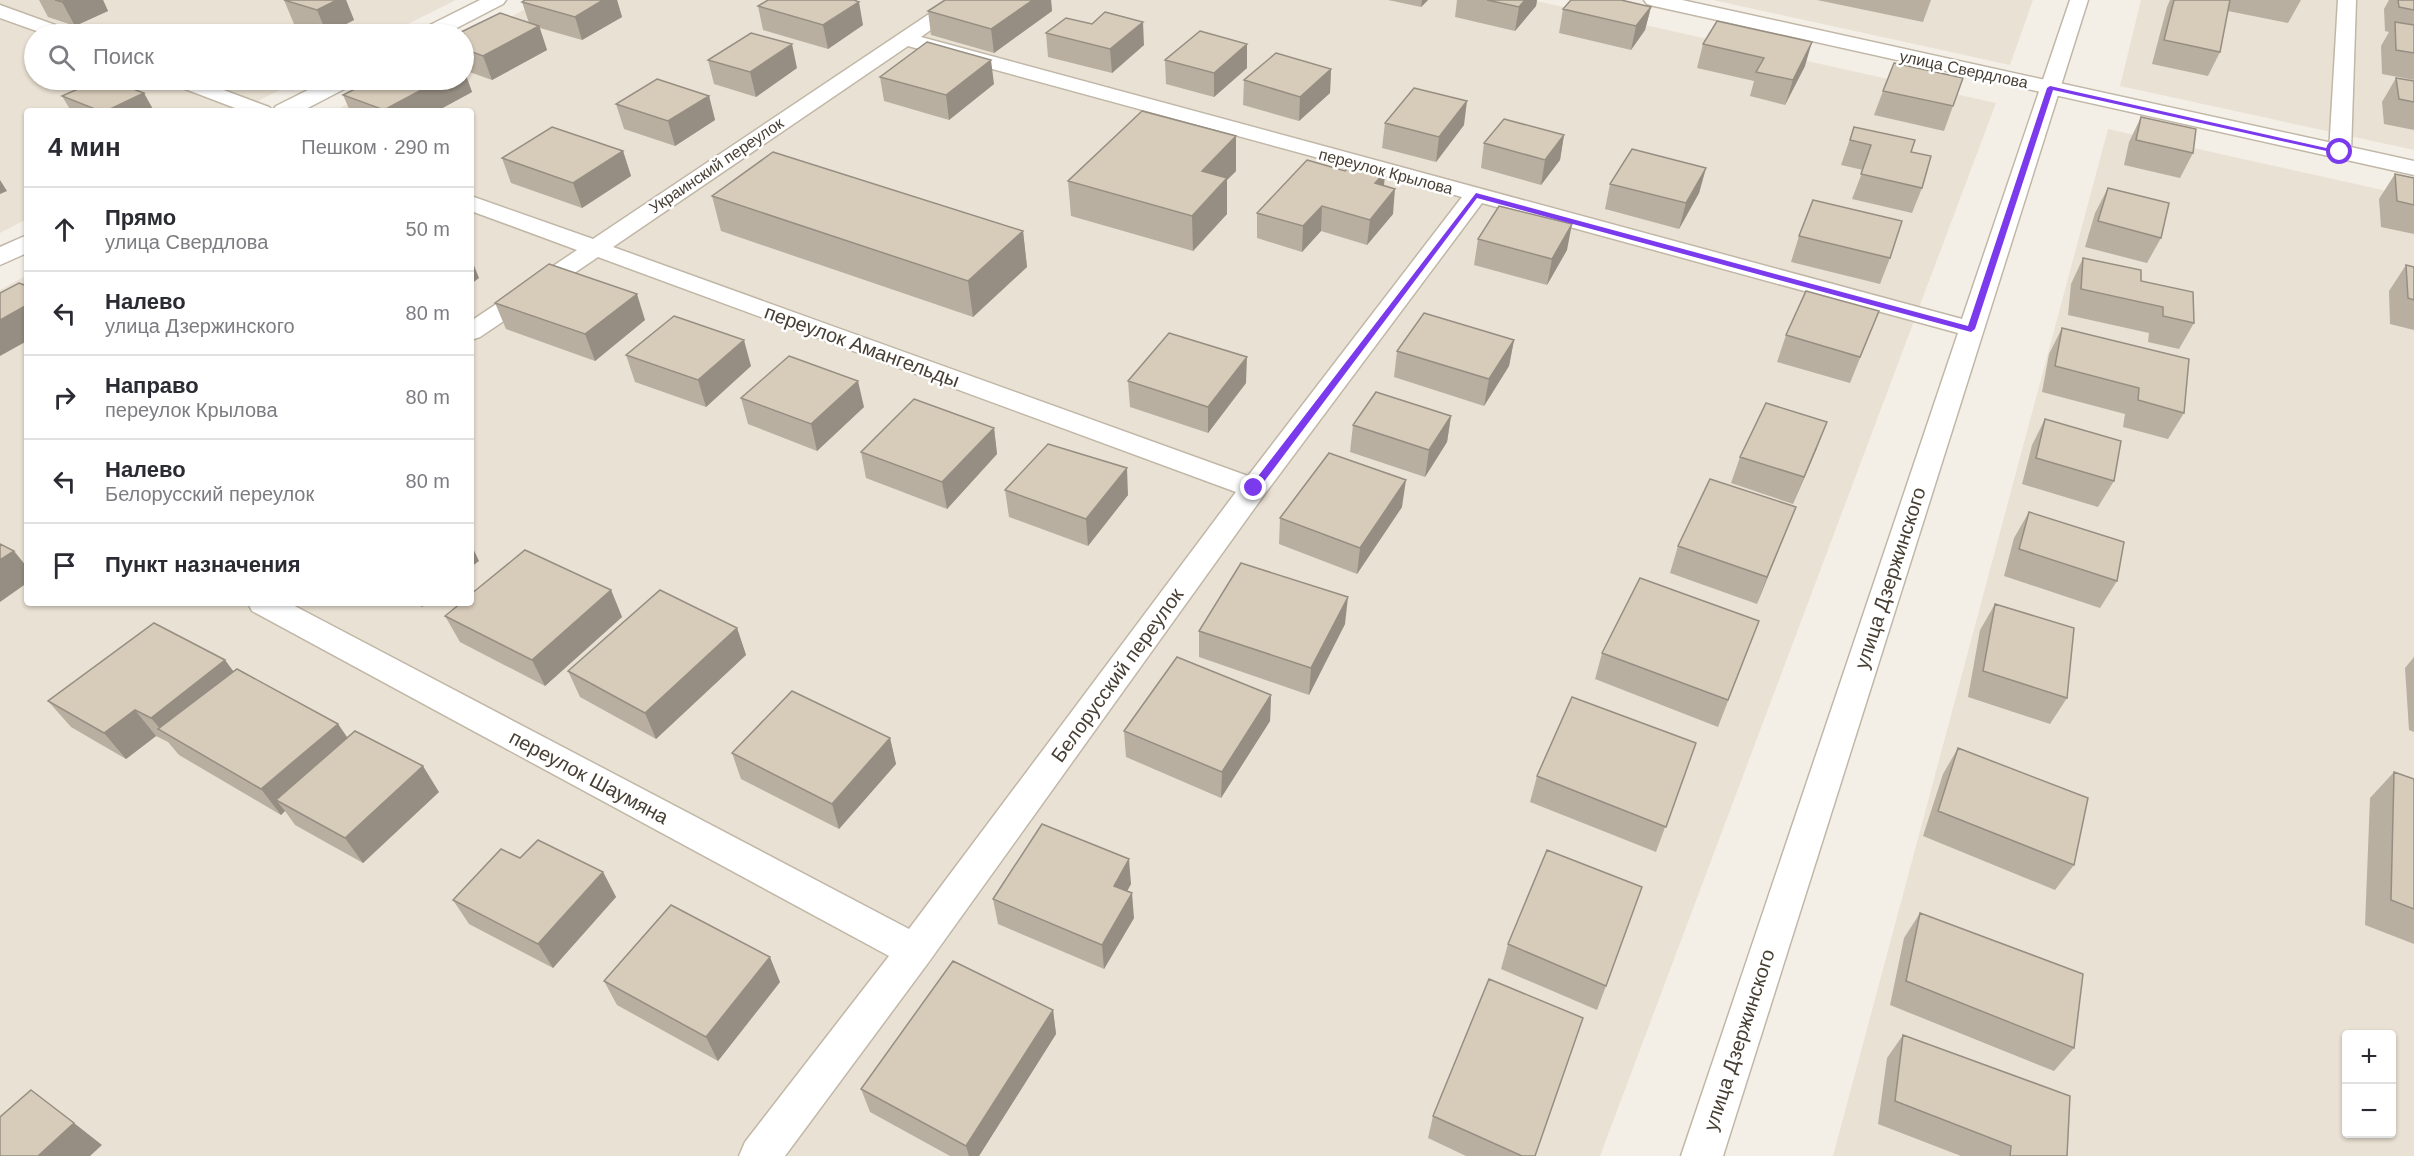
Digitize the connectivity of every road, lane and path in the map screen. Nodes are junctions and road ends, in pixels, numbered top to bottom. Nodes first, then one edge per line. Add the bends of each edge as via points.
1 (29, 0) edge
2 (496, 0) edge
3 (963, 0) edge
4 (1654, 0) edge
5 (2079, 0) edge
6 (2347, 0) edge
7 (0, 11) edge
8 (35, 24) edge
9 (449, 24) edge
10 (906, 39) junction
11 (2050, 88) junction
12 (206, 90) edge
13 (325, 90) edge
14 (254, 108) edge
15 (290, 108) edge
16 (2340, 152) junction
17 (2414, 168) edge
18 (1476, 195) junction
19 (474, 204) edge
20 (24, 245) edge
21 (593, 248) junction
22 (0, 257) edge
23 (1971, 329) junction
24 (474, 330) edge
25 (1254, 488) junction
26 (269, 606) edge
27 (915, 951) junction
28 (760, 1156) edge
29 (1702, 1156) edge

1 - 7 lane
2 - 9 street
3 - 10 lane, Украинский переулок
4 - 11 street, улица Свердлова
5 - 11 lane, улица Дзержинского
6 - 16 lane
7 - 8 lane
10 - 18 lane, переулок Крылова
10 - 21 lane, Украинский переулок
11 - 16 street, улица Свердлова
11 - 23 lane, улица Дзержинского
12 - 14 lane
13 - 15 street
16 - 17 street, улица Свердлова
18 - 23 lane, переулок Крылова
18 - 25 lane, Белорусский переулок
19 - 21 lane, переулок Амангельды
20 - 22 street
21 - 24 lane, Украинский переулок
21 - 25 lane, переулок Амангельды
23 - 29 lane, улица Дзержинского
25 - 27 lane, Белорусский переулок
26 - 27 lane, переулок Шаумяна
27 - 28 lane, Белорусский переулок

